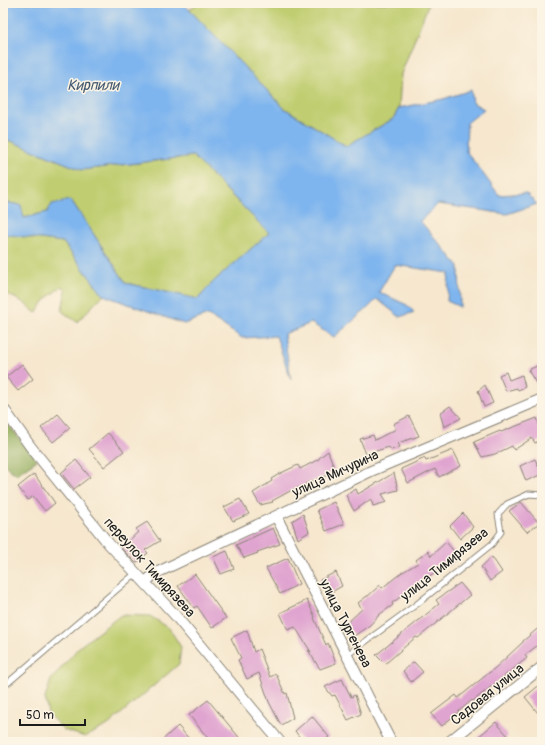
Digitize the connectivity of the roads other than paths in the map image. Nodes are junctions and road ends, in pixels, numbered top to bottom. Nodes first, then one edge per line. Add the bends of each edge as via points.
1 (542, 399) edge
2 (3, 408) edge
3 (542, 495) edge
4 (276, 516) junction
5 (136, 573) junction
6 (145, 582) junction
7 (346, 655) junction
8 (542, 667) edge
9 (3, 686) edge
10 (280, 742) edge
11 (391, 742) edge
12 (449, 742) edge

1 - 4 street, улица Мичурина via 370,471
2 - 5 street, переулок Тимирязева via 43,463
3 - 7 lane, улица Тимирязева via 529,494 507,504 498,514 501,532 492,544 417,604
4 - 6 street, улица Мичурина via 156,573
4 - 7 street, улица Тургенева
5 - 6 street, переулок Тимирязева
5 - 9 lane
6 - 10 street, переулок Тимирязева
7 - 11 street, улица Тургенева
8 - 12 street, Садовая улица

